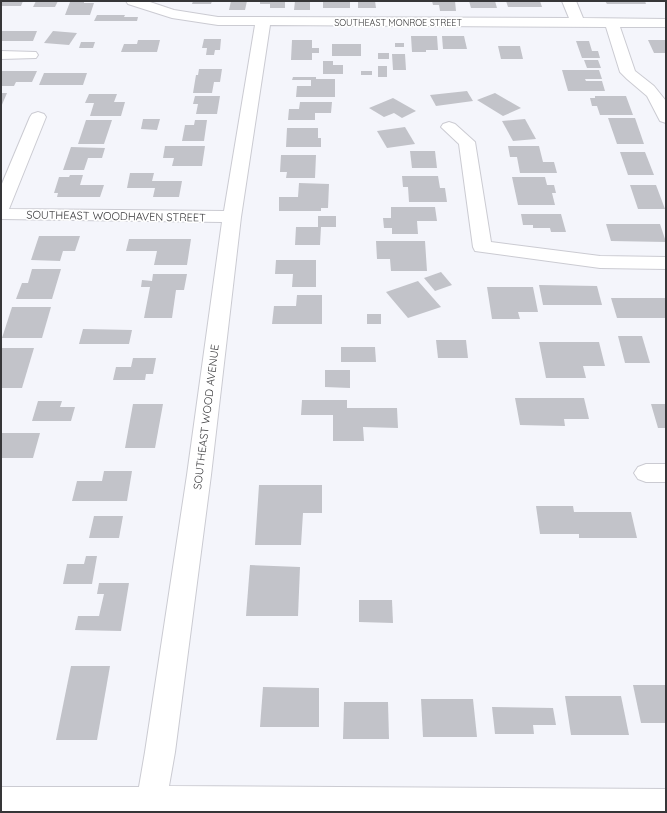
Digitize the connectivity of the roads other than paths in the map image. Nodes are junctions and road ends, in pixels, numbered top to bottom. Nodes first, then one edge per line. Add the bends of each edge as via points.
1 (133, 1) edge
2 (569, 1) edge
3 (263, 22) junction
4 (577, 22) junction
5 (611, 22) junction
6 (666, 23) edge
7 (1, 55) edge
8 (31, 55) dead end
9 (38, 117) dead end
10 (666, 118) edge
11 (449, 127) dead end
12 (1, 208) edge
13 (1, 214) edge
14 (232, 217) junction
15 (666, 263) edge
16 (1, 802) edge
17 (666, 804) edge
18 (149, 807) edge

1 - 3 street, SOUTHEAST MONROE STREET via 161,11 199,19
2 - 4 street
3 - 4 street, SOUTHEAST MONROE STREET
3 - 14 street, SOUTHEAST WOOD AVENUE
4 - 5 street, SOUTHEAST MONROE STREET
5 - 6 street, SOUTHEAST MONROE STREET
5 - 10 street via 628,72 655,95
7 - 8 street
9 - 12 street
11 - 15 street via 467,142 482,247 600,262
13 - 14 street, SOUTHEAST WOODHAVEN STREET
14 - 18 street, SOUTHEAST WOOD AVENUE via 162,744
16 - 18 street
17 - 18 street via 187,800

